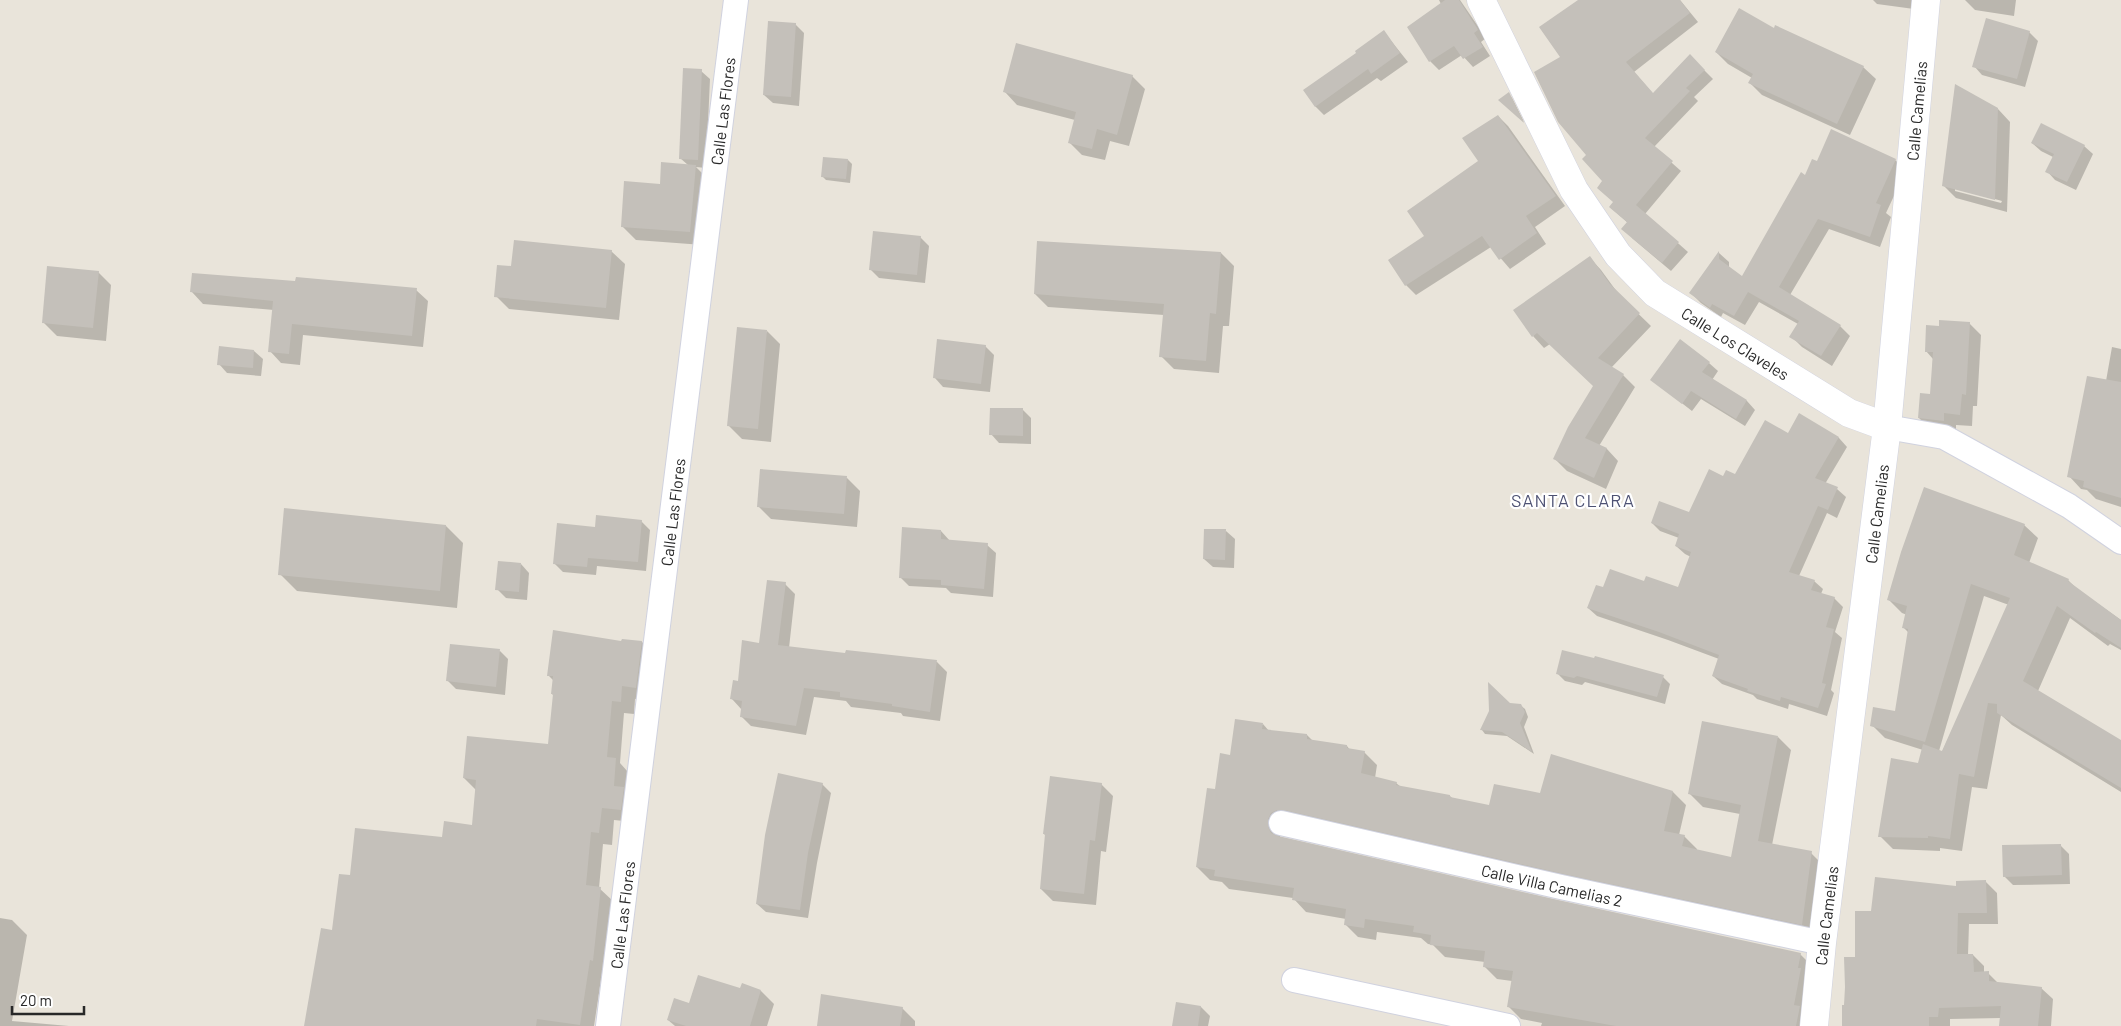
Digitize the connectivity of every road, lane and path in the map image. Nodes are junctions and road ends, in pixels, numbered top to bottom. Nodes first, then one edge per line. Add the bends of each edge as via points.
1 (736, 0) edge
2 (1481, 0) edge
3 (1926, 0) edge
4 (1887, 427) junction
5 (2121, 542) edge
6 (1281, 823) dead end
7 (1822, 943) junction
8 (1294, 980) dead end
9 (608, 1026) edge
10 (1508, 1026) edge
11 (1814, 1026) edge

1 - 9 street, Calle Las Flores
2 - 4 street, Calle Los Claveles via 1574,190 1618,255 1655,293 1850,413
3 - 4 street, Calle Camelias
4 - 5 street, Calle Los Claveles via 1944,436 2068,506
4 - 7 street, Calle Camelias
6 - 7 street, Calle Villa Camelias 2
7 - 11 street, Calle Camelias
8 - 10 street

